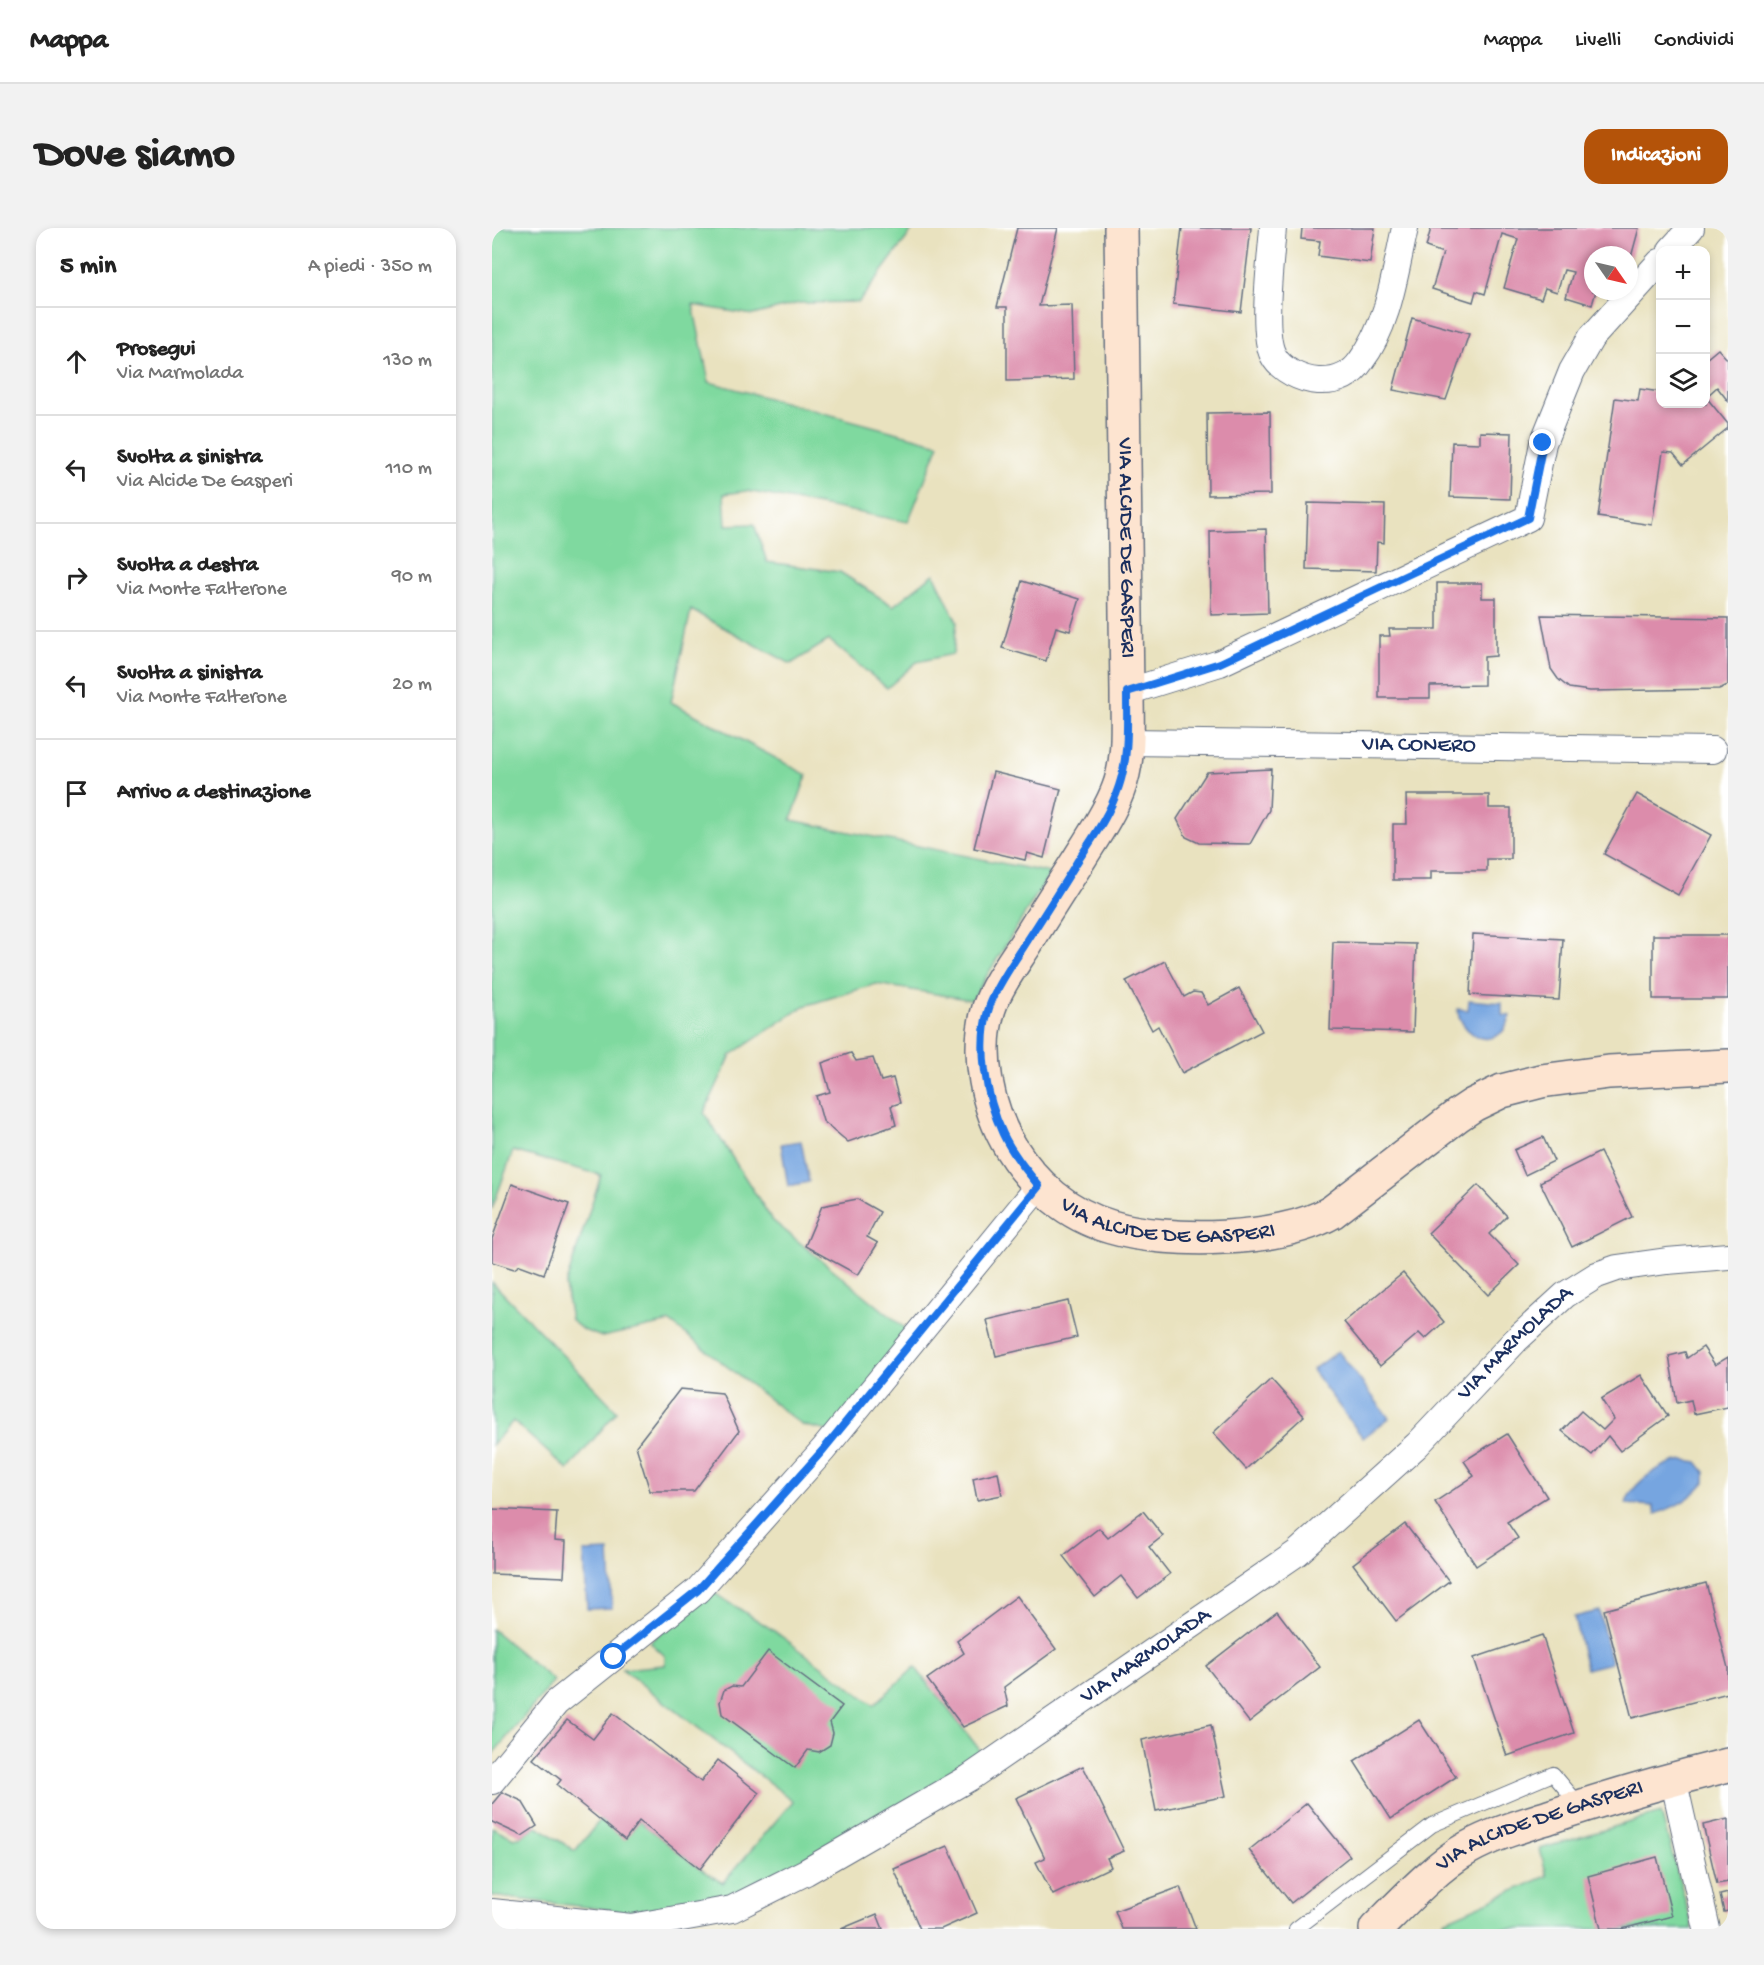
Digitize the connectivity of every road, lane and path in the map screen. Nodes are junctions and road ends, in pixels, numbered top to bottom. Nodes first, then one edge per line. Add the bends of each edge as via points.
1 (1121, 228) edge
2 (1273, 228) edge
3 (1406, 228) edge
4 (1691, 228) edge
5 (1675, 246) edge
6 (1656, 266) edge
7 (1127, 692) junction
8 (1127, 742) junction
9 (1713, 750) dead end
10 (1728, 1066) edge
11 (1039, 1186) junction
12 (1728, 1256) edge
13 (1728, 1765) edge
14 (1673, 1778) junction
15 (492, 1781) edge
16 (1580, 1806) junction
17 (492, 1912) edge
18 (1296, 1929) edge
19 (1376, 1929) edge
20 (1707, 1929) edge

1 - 7 street, VIA ALCIDE DE GASPERI
2 - 3 street via 1269,346 1278,364 1314,381 1326,382 1353,371 1373,341 1389,299
4 - 5 street
6 - 7 street via 1591,338 1572,371 1543,443 1528,518 1220,663
7 - 8 street, VIA ALCIDE DE GASPERI
8 - 9 street, VIA CONERO
8 - 11 street, VIA ALCIDE DE GASPERI via 1122,776 1107,813 1004,978 986,1020 984,1056 992,1107 1003,1135
10 - 11 street, VIA ALCIDE DE GASPERI via 1609,1072 1502,1090 1458,1115 1332,1212 1287,1229 1205,1237 1132,1233 1078,1213
11 - 15 street via 823,1450 698,1590 556,1703
12 - 17 street, VIA MARMOLADA via 1617,1268 1565,1294 1417,1445 1297,1553 969,1778 816,1867 732,1909 631,1927
13 - 14 street, VIA ALCIDE DE GASPERI
14 - 16 street, VIA ALCIDE DE GASPERI
14 - 20 street
16 - 18 lane via 1553,1774 1432,1825
16 - 19 street, VIA ALCIDE DE GASPERI via 1466,1849

